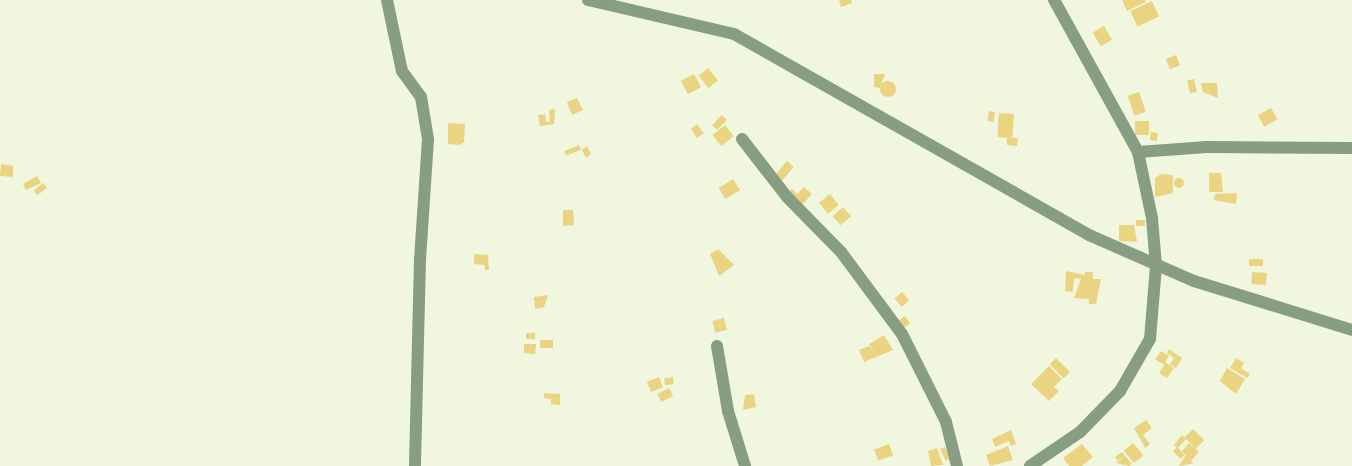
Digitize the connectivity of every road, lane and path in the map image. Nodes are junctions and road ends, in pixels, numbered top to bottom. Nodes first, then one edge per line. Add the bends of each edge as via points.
1 (387, 0) edge
2 (588, 0) edge
3 (1054, 0) edge
4 (742, 139) dead end
5 (1352, 148) edge
6 (1138, 152) junction
7 (1156, 266) junction
8 (1352, 330) edge
9 (717, 346) dead end
10 (415, 466) edge
11 (745, 466) edge
12 (957, 466) edge
13 (1030, 466) edge

1 - 10 street via 402,71 421,97 428,139 420,259
2 - 7 street via 734,34 998,186
3 - 6 street
4 - 12 street via 787,197 841,252 910,346 946,422
5 - 6 street via 1207,147
6 - 7 street via 1152,218
7 - 8 street
7 - 13 street via 1150,339 1120,390 1080,432
9 - 11 street via 728,411

